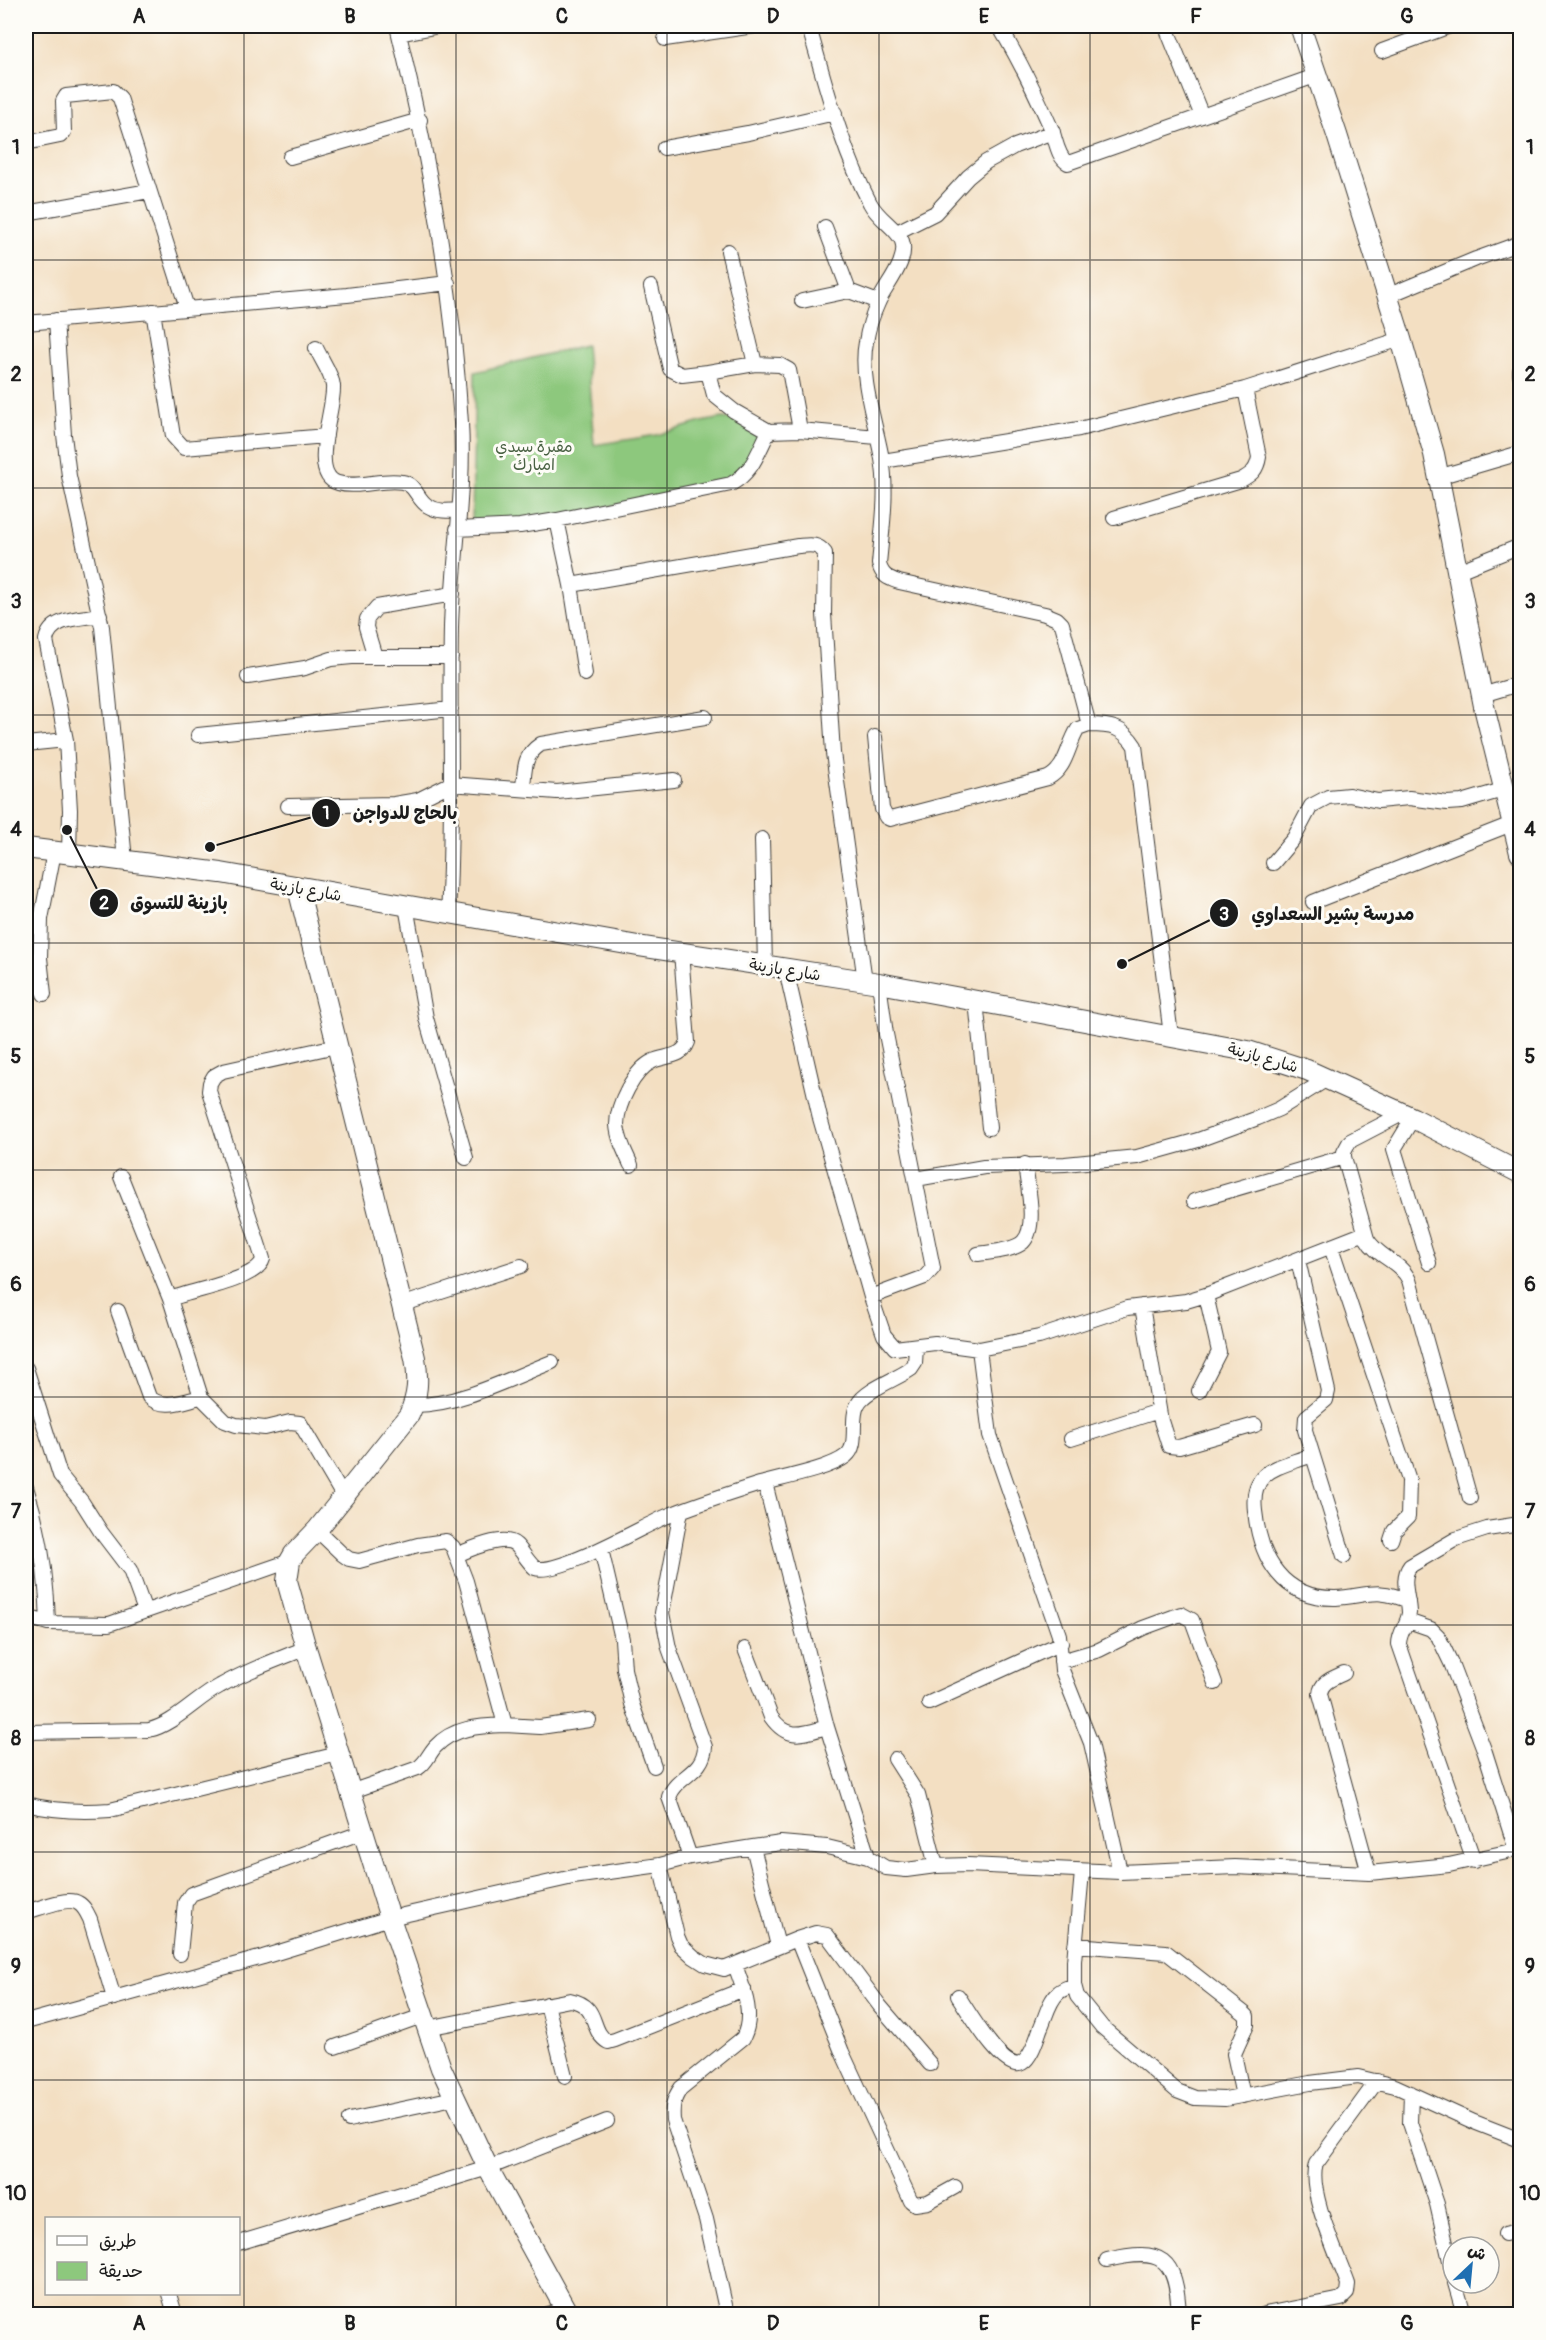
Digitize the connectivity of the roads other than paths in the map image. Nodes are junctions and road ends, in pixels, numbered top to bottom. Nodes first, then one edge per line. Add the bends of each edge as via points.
1 (439, 26) edge
2 (754, 26) edge
3 (805, 26) edge
4 (999, 26) edge
5 (1168, 26) edge
6 (1300, 26) edge
7 (1450, 26) edge
8 (398, 30) edge
9 (665, 39) dead end
10 (1382, 51) dead end
11 (1318, 75) junction
12 (835, 113) junction
13 (1202, 116) junction
14 (420, 120) junction
15 (1053, 132) junction
16 (26, 143) edge
17 (664, 148) dead end
18 (290, 157) dead end
19 (149, 191) junction
20 (26, 213) edge
21 (825, 227) dead end
22 (897, 232) junction
23 (1521, 243) edge
24 (728, 251) dead end
25 (448, 283) junction
26 (651, 287) dead end
27 (849, 291) junction
28 (1388, 296) junction
29 (802, 302) dead end
30 (878, 302) junction
31 (187, 308) junction
32 (153, 311) junction
33 (56, 320) junction
34 (26, 323) edge
35 (1401, 339) junction
36 (316, 348) dead end
37 (755, 364) junction
38 (708, 372) junction
39 (1245, 389) junction
40 (800, 430) junction
41 (769, 431) junction
42 (326, 436) junction
43 (877, 437) junction
44 (1521, 453) edge
45 (882, 461) junction
46 (1438, 477) junction
47 (459, 510) junction
48 (1114, 518) dead end
49 (557, 520) junction
50 (457, 529) junction
51 (1521, 546) edge
52 (1456, 572) junction
53 (571, 585) junction
54 (453, 594) junction
55 (100, 615) junction
56 (375, 657) junction
57 (452, 657) junction
58 (585, 674) dead end
59 (248, 677) dead end
60 (1521, 687) edge
61 (1482, 695) junction
62 (451, 709) junction
63 (705, 717) dead end
64 (1089, 724) junction
65 (198, 735) dead end
66 (875, 737) dead end
67 (66, 740) junction
68 (26, 744) edge
69 (674, 780) dead end
70 (450, 784) junction
71 (523, 788) junction
72 (1506, 789) junction
73 (288, 806) dead end
74 (1514, 823) junction
75 (762, 838) dead end
76 (26, 848) edge
77 (61, 853) junction
78 (1521, 853) edge
79 (125, 860) junction
80 (1273, 863) dead end
81 (298, 888) junction
82 (1313, 903) dead end
83 (406, 906) junction
84 (448, 913) junction
85 (681, 952) junction
86 (765, 966) junction
87 (786, 969) junction
88 (872, 982) junction
89 (44, 994) dead end
90 (976, 1001) junction
91 (1171, 1036) junction
92 (336, 1046) junction
93 (1327, 1079) junction
94 (1407, 1116) junction
95 (989, 1128) dead end
96 (1344, 1157) junction
97 (466, 1158) dead end
98 (1025, 1164) junction
99 (631, 1165) dead end
100 (1521, 1173) edge
101 (121, 1177) dead end
102 (916, 1179) junction
103 (1194, 1201) dead end
104 (1365, 1233) junction
105 (1331, 1247) junction
106 (978, 1254) dead end
107 (1298, 1260) junction
108 (1429, 1263) dead end
109 (520, 1266) dead end
110 (1206, 1295) junction
111 (871, 1297) junction
112 (170, 1299) junction
113 (401, 1305) junction
114 (1142, 1306) junction
115 (118, 1311) dead end
116 (916, 1347) junction
117 (979, 1349) junction
118 (552, 1362) dead end
119 (26, 1368) edge
120 (1199, 1391) dead end
121 (201, 1397) junction
122 (414, 1405) junction
123 (1159, 1411) junction
124 (1255, 1425) dead end
125 (1071, 1439) dead end
126 (1312, 1455) junction
127 (765, 1483) junction
128 (26, 1487) edge
129 (344, 1496) junction
130 (1470, 1498) dead end
131 (681, 1511) junction
132 (1521, 1524) edge
133 (317, 1530) junction
134 (1390, 1540) dead end
135 (601, 1549) junction
136 (456, 1555) junction
137 (1344, 1556) dead end
138 (290, 1561) junction
139 (1408, 1601) junction
140 (145, 1611) junction
141 (26, 1617) edge
142 (1408, 1621) junction
143 (48, 1623) junction
144 (1061, 1643) junction
145 (306, 1648) junction
146 (745, 1649) dead end
147 (1061, 1661) junction
148 (1344, 1673) dead end
149 (1215, 1683) dead end
150 (929, 1703) dead end
151 (589, 1720) dead end
152 (505, 1725) junction
153 (827, 1727) junction
154 (26, 1732) edge
155 (339, 1754) junction
156 (895, 1759) dead end
157 (654, 1766) dead end
158 (350, 1792) junction
159 (26, 1804) edge
160 (363, 1832) junction
161 (753, 1846) junction
162 (1518, 1850) edge
163 (690, 1857) junction
164 (868, 1857) junction
165 (1474, 1861) junction
166 (660, 1865) junction
167 (936, 1866) junction
168 (1082, 1872) junction
169 (1120, 1872) junction
170 (1369, 1873) junction
171 (26, 1912) edge
172 (390, 1918) junction
173 (797, 1939) junction
174 (1075, 1945) junction
175 (778, 1946) junction
176 (180, 1954) dead end
177 (735, 1965) junction
178 (1074, 1985) junction
179 (744, 1989) junction
180 (958, 1996) dead end
181 (114, 1998) junction
182 (547, 2004) junction
183 (26, 2022) edge
184 (425, 2022) junction
185 (334, 2047) dead end
186 (930, 2064) dead end
187 (565, 2076) dead end
188 (1377, 2081) junction
189 (1412, 2093) junction
190 (1243, 2096) junction
191 (454, 2098) junction
192 (349, 2120) dead end
193 (607, 2121) dead end
194 (1521, 2140) edge
195 (488, 2168) junction
196 (956, 2187) dead end
197 (1521, 2230) edge
198 (1505, 2234) dead end
199 (1444, 2235) edge
200 (240, 2242) edge
201 (1107, 2260) dead end
202 (169, 2295) edge
203 (1458, 2295) edge
204 (561, 2313) edge
205 (175, 2314) edge
206 (727, 2314) edge
207 (1179, 2314) edge
208 (1265, 2314) edge
209 (1464, 2314) edge

1 - 8 street
2 - 9 street
3 - 12 street via 810,31
4 - 15 street
5 - 13 street
6 - 11 street
7 - 10 street
8 - 14 street
11 - 13 street
11 - 28 street
12 - 17 street via 748,134
12 - 22 street via 870,203 877,215
13 - 15 street via 1068,163 1062,158
14 - 18 street
14 - 25 street
15 - 22 street via 986,162 935,213
16 - 19 street via 64,132 66,96 113,91 120,98
19 - 20 street
19 - 31 street
21 - 27 street
22 - 30 street via 903,242 902,256
23 - 28 street
24 - 37 street
25 - 31 street
25 - 47 street via 461,424
26 - 38 street via 670,369 682,375
27 - 29 street
27 - 30 street
28 - 35 street
30 - 43 street via 865,345
31 - 32 street
32 - 33 street
32 - 42 street via 173,436 184,448
33 - 34 street
33 - 55 street via 69,476
35 - 39 street
35 - 46 street
36 - 42 street via 333,385
37 - 38 street
37 - 40 street via 780,365 789,370
38 - 41 street via 714,395
39 - 45 street via 1079,429
39 - 48 street via 1259,457 1252,473 1241,480
40 - 41 street
40 - 43 street
41 - 49 street via 748,472 731,484
42 - 47 street via 324,471 329,480 340,484 407,483 429,507
43 - 45 street
44 - 46 street
45 - 64 street via 879,564 885,577 1057,619 1065,633
46 - 52 street
47 - 50 street
49 - 50 street
49 - 53 street
50 - 54 street
51 - 52 street
52 - 61 street
53 - 58 street
53 - 88 street via 798,546 813,545 825,553 824,615 833,753
54 - 56 street via 377,607 370,613 366,627
54 - 57 street
55 - 67 street via 55,624 48,631 46,640
55 - 79 street
56 - 57 street
56 - 59 street via 331,659 305,668
57 - 62 street
60 - 61 street
61 - 72 street
62 - 65 street
62 - 70 street
63 - 71 street via 541,744 526,758
64 - 66 street via 1078,729 1066,751 1064,765 1048,778 890,819 882,809
64 - 91 street via 1120,729 1135,746
67 - 68 street
67 - 77 street via 69,798
69 - 71 street via 556,792
70 - 71 street
70 - 73 street via 418,801
70 - 84 street via 452,852
72 - 74 street
72 - 80 street via 1447,803 1409,798 1378,801 1349,795 1328,797 1311,806 1294,838
74 - 78 street
74 - 82 street
75 - 86 street
76 - 77 street, شارع بازينة
77 - 79 street, شارع بازينة
77 - 89 street via 40,919
79 - 81 street, شارع بازينة
81 - 83 street, شارع بازينة
81 - 92 street
83 - 84 street, شارع بازينة
83 - 97 street via 426,1018
84 - 85 street, شارع بازينة
85 - 86 street, شارع بازينة
85 - 99 street via 688,1042 678,1054 652,1062 635,1076 625,1093 617,1123
86 - 87 street, شارع بازينة
87 - 88 street, شارع بازينة
87 - 111 street via 820,1118
88 - 90 street, شارع بازينة
88 - 102 street
90 - 91 street, شارع بازينة
90 - 95 street
91 - 93 street, شارع بازينة via 1278,1059
92 - 112 street via 237,1067 214,1076 209,1091 263,1259 255,1270 240,1277
92 - 113 street
93 - 94 street, شارع بازينة
93 - 98 street via 1279,1109 1198,1140 1137,1157
94 - 96 street via 1350,1141
94 - 100 street, شارع بازينة
94 - 108 street via 1394,1149
96 - 103 street
96 - 104 street
98 - 102 street
98 - 106 street via 1031,1220 1026,1235 1010,1248
101 - 112 street
102 - 111 street via 933,1268 926,1277
104 - 105 street
104 - 130 street via 1373,1247 1403,1270 1409,1280
105 - 107 street
105 - 134 street via 1409,1480 1408,1517
107 - 110 street
107 - 126 street via 1328,1391 1326,1400 1304,1422
109 - 113 street
110 - 114 street
110 - 120 street via 1219,1352
111 - 116 street via 889,1343 896,1348
112 - 121 street
113 - 122 street via 418,1372
114 - 117 street via 1040,1337
114 - 123 street
115 - 121 street via 149,1397 165,1405
116 - 117 street via 934,1343
116 - 127 street via 911,1370 864,1395 858,1404 853,1444 845,1458
117 - 144 street via 990,1435
118 - 122 street via 451,1401
119 - 140 street via 60,1475 130,1570
121 - 129 street via 225,1421 236,1425 265,1428 300,1423
122 - 129 street via 410,1416
123 - 124 street via 1166,1443 1173,1448
123 - 125 street
126 - 137 street
126 - 139 street via 1268,1472 1255,1488 1255,1515 1276,1573 1289,1585 1314,1596 1336,1598 1382,1592
127 - 131 street
127 - 153 street
128 - 143 street via 44,1562
129 - 133 street
131 - 135 street
131 - 163 street via 662,1613 669,1648 705,1747 701,1764 669,1797
132 - 139 street via 1456,1539 1410,1566 1405,1574
133 - 136 street via 342,1554 359,1562 446,1541
133 - 138 street
135 - 136 street via 540,1570 512,1542 503,1540
135 - 157 street via 620,1628 632,1704
136 - 152 street
138 - 140 street
138 - 145 street via 287,1581
139 - 142 street
140 - 143 street via 109,1624
141 - 143 street
142 - 162 street via 1438,1635 1485,1752
142 - 165 street via 1399,1639 1401,1650
144 - 147 street
144 - 150 street
145 - 154 street via 220,1685 160,1727
145 - 155 street
146 - 153 street via 777,1725 791,1734
147 - 149 street via 1099,1650 1181,1614 1192,1620
147 - 169 street via 1091,1743
148 - 170 street via 1325,1682 1320,1694
151 - 152 street via 540,1727
152 - 158 street via 459,1731 434,1748 427,1762 418,1768
153 - 164 street
155 - 158 street
155 - 159 street via 110,1810
156 - 167 street via 918,1795
158 - 160 street
160 - 172 street
160 - 176 street via 191,1894 185,1903
161 - 163 street
161 - 164 street via 808,1845
161 - 175 street
162 - 165 street
163 - 166 street
164 - 167 street via 886,1868
165 - 170 street
166 - 172 street via 573,1877
166 - 177 street via 681,1945 705,1964 719,1968
167 - 168 street
168 - 169 street
168 - 174 street
169 - 170 street via 1235,1868
171 - 181 street via 69,1900 77,1902 90,1919
172 - 181 street
172 - 184 street
173 - 175 street
173 - 186 street via 822,1933 832,1938 880,2006
173 - 196 street via 842,2052 911,2200 915,2204 928,2202
174 - 178 street
174 - 190 street via 1166,1952 1244,2013 1247,2025 1234,2054
175 - 177 street
177 - 179 street
178 - 180 street via 1058,1992 1052,2000 1029,2056 1014,2066 1007,2063
178 - 190 street via 1093,2018 1177,2091 1204,2099
179 - 182 street via 608,2042 585,2004 570,2000
179 - 206 street via 750,2023 743,2038 681,2088 672,2107 706,2219
181 - 183 street
182 - 184 street
182 - 187 street
184 - 185 street
184 - 191 street
188 - 189 street
188 - 190 street via 1358,2077
188 - 208 street via 1312,2174 1348,2284 1347,2293 1341,2299
189 - 194 street
189 - 199 street via 1410,2123
191 - 192 street
191 - 195 street
193 - 195 street
195 - 200 street
195 - 204 street
197 - 198 street
201 - 207 street via 1137,2254 1161,2260 1175,2277
202 - 205 street
203 - 209 street

